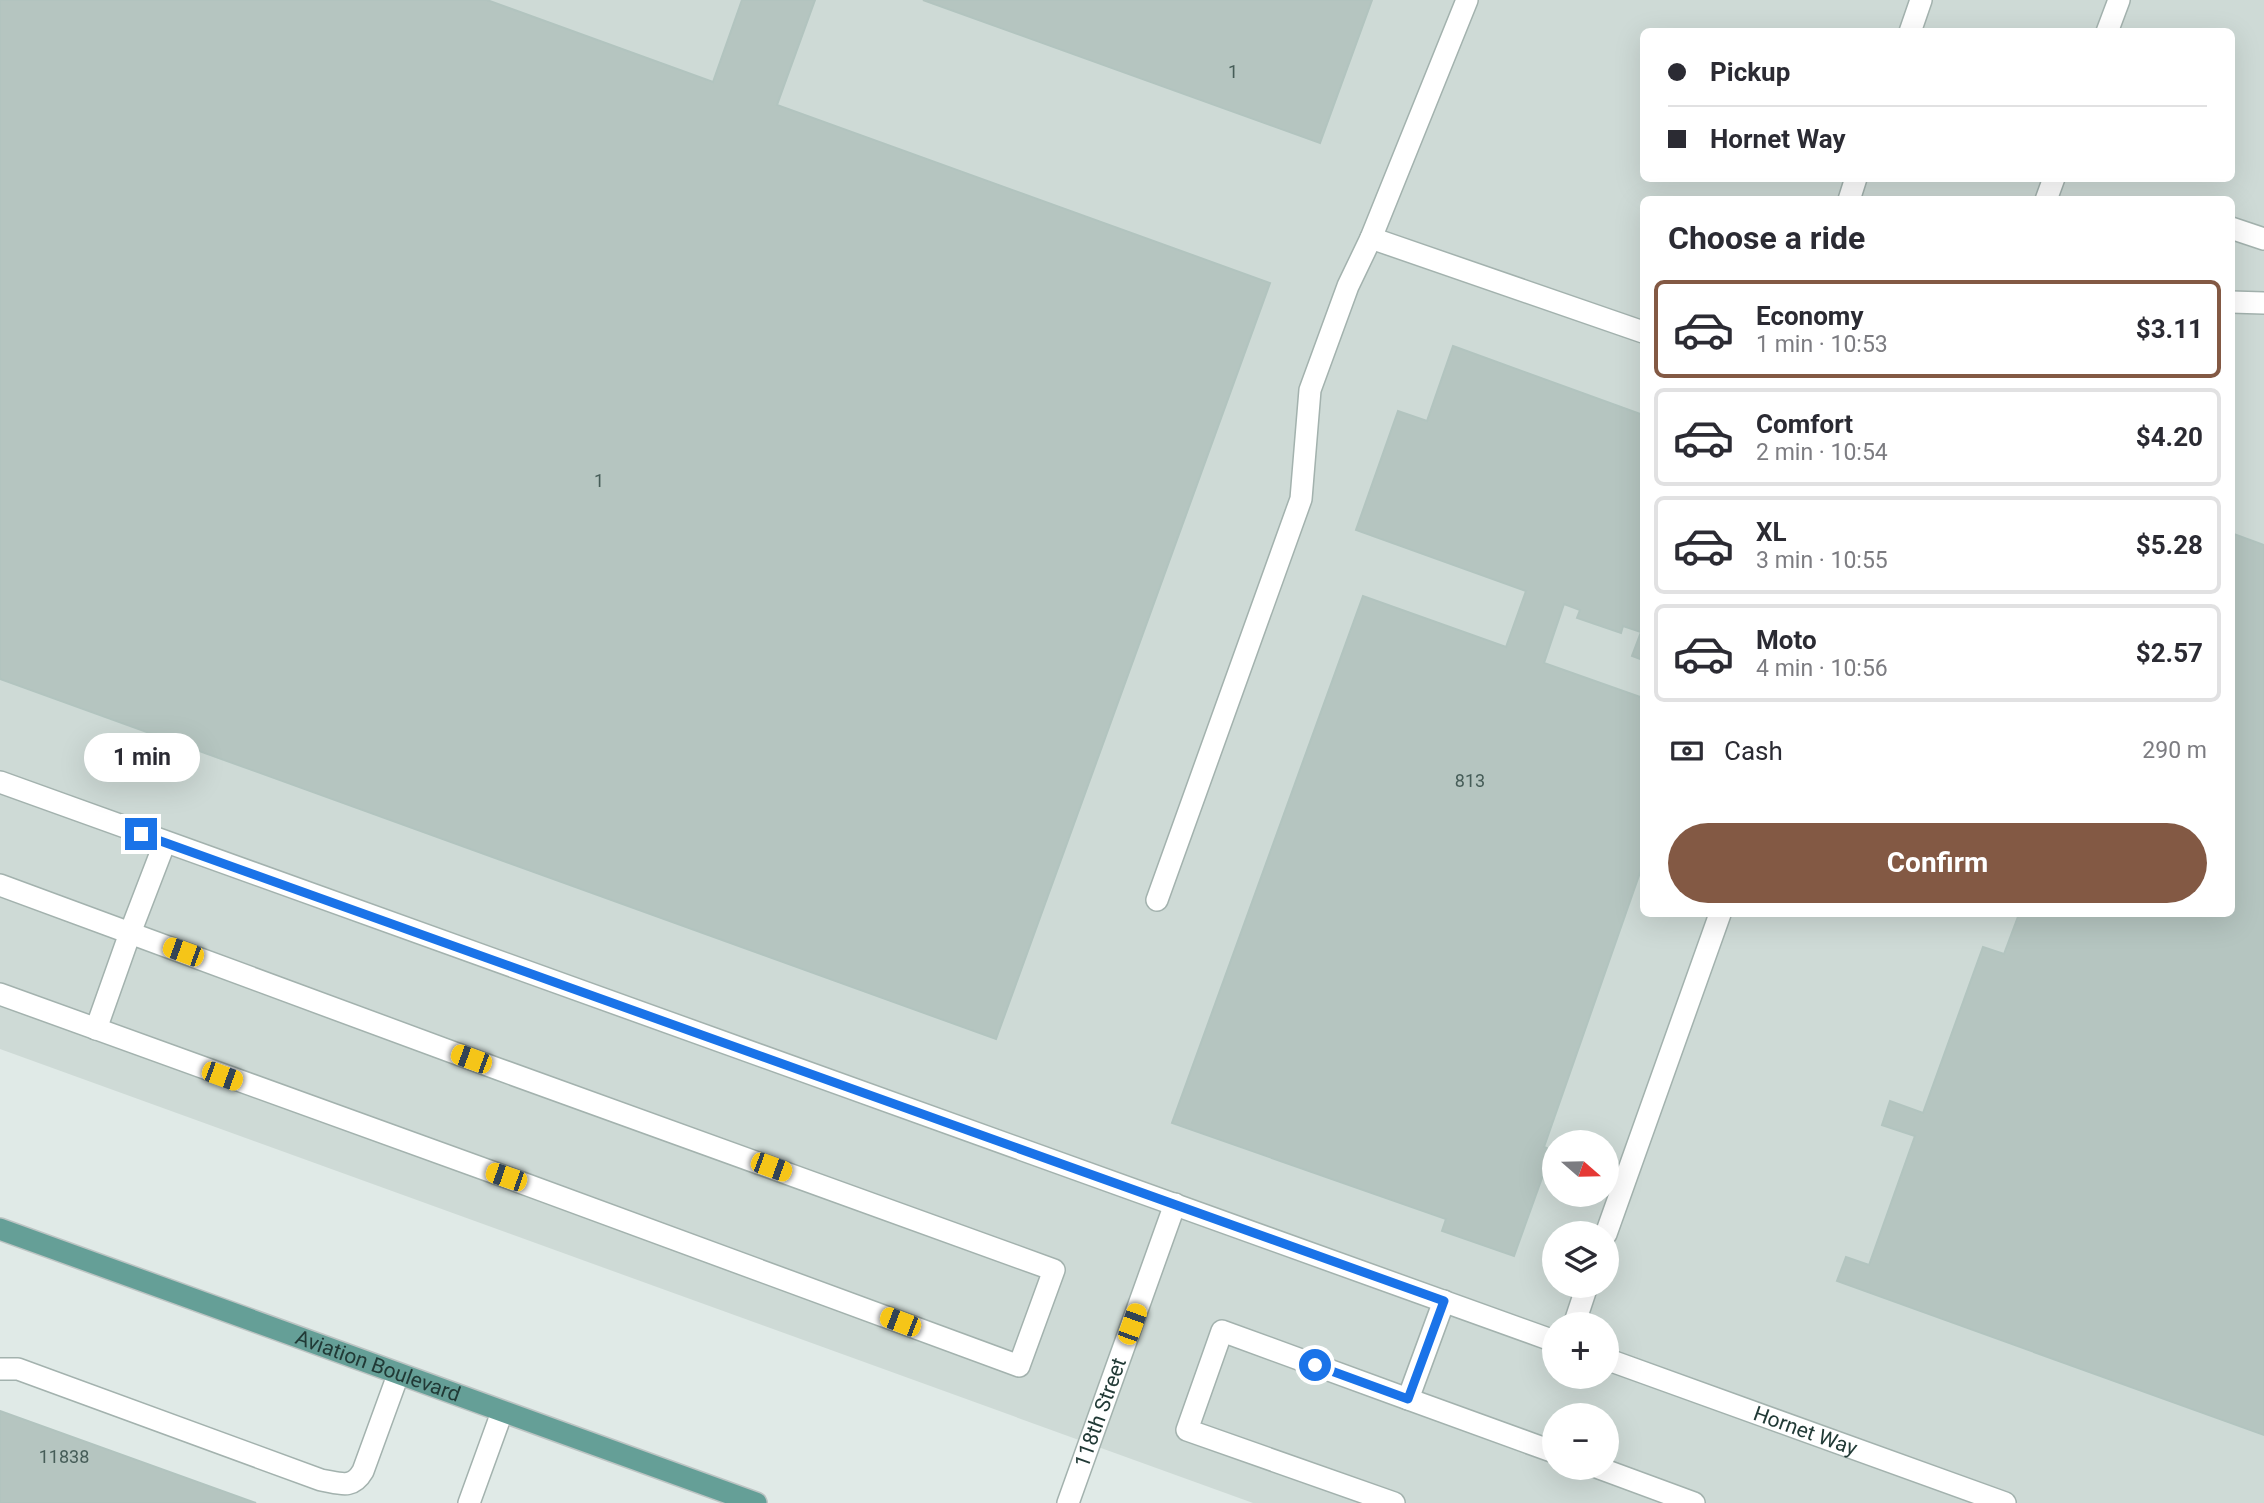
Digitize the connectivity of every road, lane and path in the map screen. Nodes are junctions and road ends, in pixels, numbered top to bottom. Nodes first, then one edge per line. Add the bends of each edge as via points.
1 (1467, 0) edge
2 (1921, 0) edge
3 (2119, 0) edge
4 (1911, 28) edge
5 (2108, 28) edge
6 (2235, 229) edge
7 (1371, 238) junction
8 (2264, 239) edge
9 (2235, 302) edge
10 (2264, 303) edge
11 (1640, 331) edge
12 (0, 782) edge
13 (165, 842) junction
14 (0, 885) edge
15 (1157, 900) dead end
16 (1719, 917) edge
17 (130, 933) junction
18 (0, 994) edge
19 (96, 1029) junction
20 (1175, 1204) junction
21 (1611, 1221) edge
22 (0, 1229) edge
23 (1444, 1301) junction
24 (1542, 1337) edge
25 (1619, 1364) edge
26 (0, 1369) edge
27 (398, 1375) junction
28 (1408, 1399) junction
29 (502, 1412) junction
30 (1542, 1448) edge
31 (1619, 1475) edge
32 (470, 1503) edge
33 (756, 1503) edge
34 (1068, 1503) edge
35 (1394, 1503) edge
36 (1694, 1503) edge
37 (2005, 1503) edge

1 - 7 street
2 - 4 street
3 - 5 street
6 - 8 street
7 - 11 street
7 - 15 street via 1310,390 1301,499
9 - 10 street
12 - 13 street
13 - 17 street
13 - 20 street
14 - 17 street
16 - 21 street
17 - 19 street
17 - 19 street via 1054,1270 1019,1366
18 - 19 street
20 - 23 street
20 - 34 street, 118th Street
22 - 27 main road, Aviation Boulevard
23 - 24 street
23 - 28 street
25 - 37 street, Hornet Way
26 - 27 street via 18,1369 321,1480 351,1484 363,1471
27 - 29 main road, Aviation Boulevard
28 - 30 street
28 - 35 street via 1222,1331 1187,1430
29 - 32 street
29 - 33 main road, Aviation Boulevard
31 - 36 street

